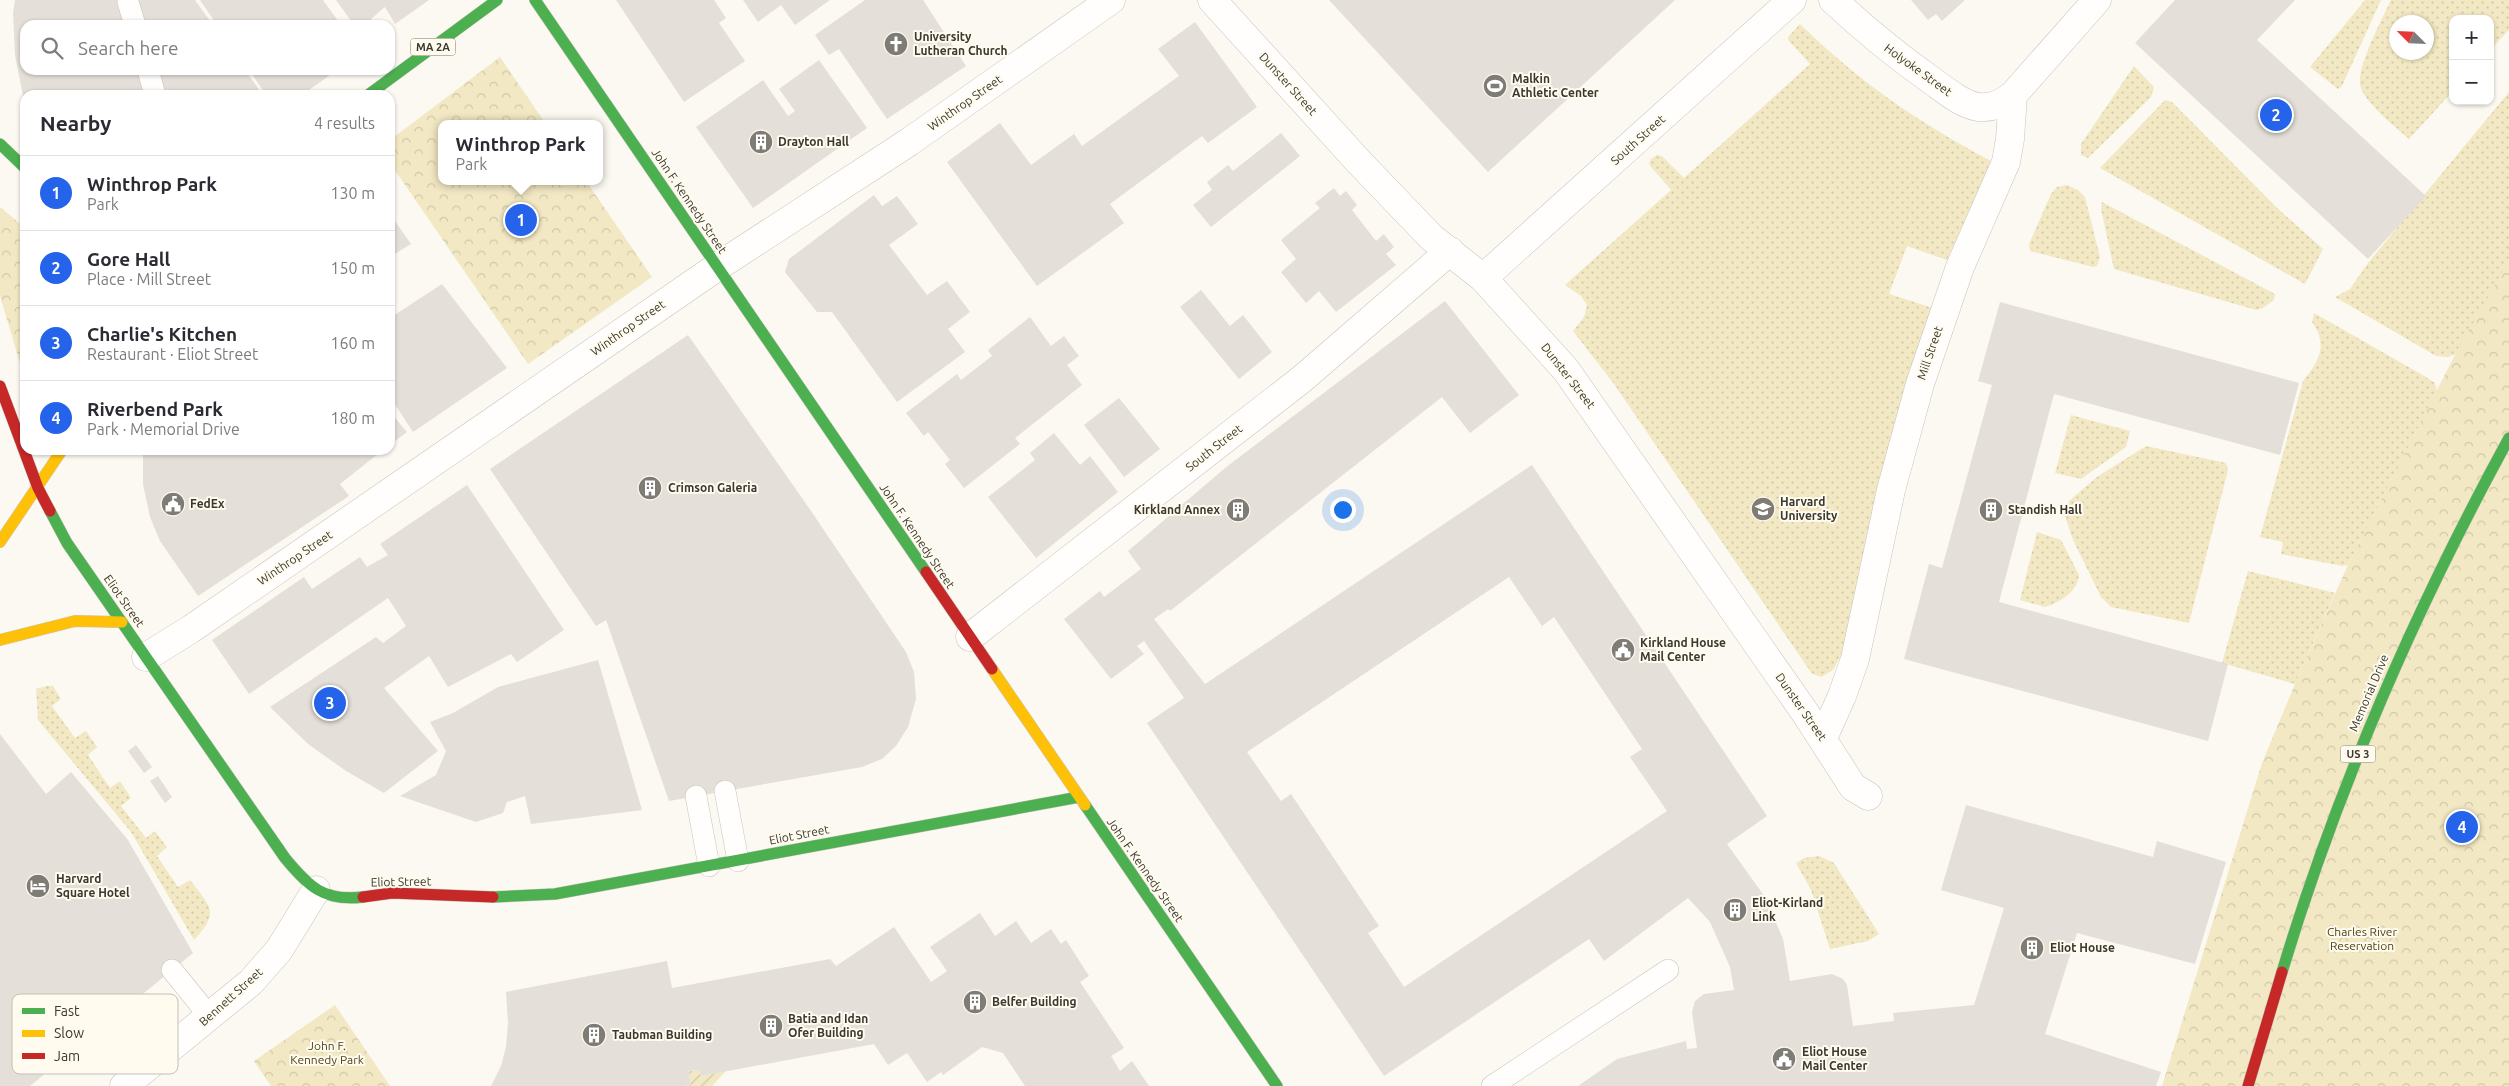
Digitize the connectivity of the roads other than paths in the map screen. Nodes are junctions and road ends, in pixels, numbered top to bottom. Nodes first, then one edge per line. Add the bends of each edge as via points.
1 (497, 0) edge
2 (535, 0) edge
3 (1111, 0) edge
4 (1212, 0) edge
5 (1792, 0) edge
6 (1833, 0) edge
7 (2097, 0) edge
8 (128, 2) dead end
9 (133, 20) edge
10 (149, 75) edge
11 (154, 90) edge
12 (375, 90) edge
13 (2013, 95) junction
14 (0, 144) edge
15 (20, 163) edge
16 (1450, 250) junction
17 (717, 267) junction
18 (1483, 278) junction
19 (0, 386) edge
20 (2509, 438) edge
21 (20, 440) edge
22 (26, 455) edge
23 (59, 455) edge
24 (38, 488) junction
25 (0, 542) edge
26 (122, 622) junction
27 (970, 637) junction
28 (0, 640) edge
29 (146, 657) junction
30 (1823, 738) junction
31 (725, 792) dead end
32 (696, 796) dead end
33 (1868, 796) dead end
34 (1079, 797) junction
35 (738, 861) junction
36 (709, 866) junction
37 (316, 890) junction
38 (172, 970) dead end
39 (1668, 970) dead end
40 (210, 1017) junction
41 (178, 1043) edge
42 (139, 1074) edge
43 (124, 1086) edge
44 (1277, 1086) edge
45 (1492, 1086) edge
46 (2248, 1086) edge

1 - 12 main road, MA 2A
2 - 17 main road, John F. Kennedy Street
3 - 17 street, Winthrop Street via 904,146
4 - 16 street, Dunster Street via 1359,162 1432,238
5 - 18 street, South Street
6 - 13 street, Holyoke Street via 1891,52 1960,100 1979,107 1991,107
7 - 13 street
8 - 9 lane
10 - 11 lane
13 - 30 street, Mill Street via 2006,162 1960,267 1920,384 1890,490 1855,659
14 - 15 main road
16 - 18 street, Dunster Street
16 - 27 street, South Street via 1302,379
17 - 27 main road, John F. Kennedy Street
17 - 29 street, Winthrop Street
18 - 30 street, Dunster Street via 1533,332 1585,396
19 - 21 main road, Eliot Street
20 - 46 main road, Memorial Drive / US 3 via 2439,570 2351,771 2292,937
22 - 24 main road, Eliot Street
23 - 24 main road
24 - 25 main road
24 - 26 main road, Eliot Street via 67,542
26 - 28 main road via 99,619 71,621
26 - 29 main road, Eliot Street
27 - 34 main road, John F. Kennedy Street
29 - 37 main road, Eliot Street via 285,858
30 - 33 street, Dunster Street via 1853,787
31 - 35 lane
32 - 36 lane
34 - 35 main road, Eliot Street
34 - 44 main road, John F. Kennedy Street
35 - 36 main road, Eliot Street
36 - 37 main road, Eliot Street via 521,898 390,893 344,898
37 - 40 street, Bennett Street via 270,962
38 - 40 lane
39 - 45 lane
40 - 41 street, Bennett Street
42 - 43 street, Bennett Street

